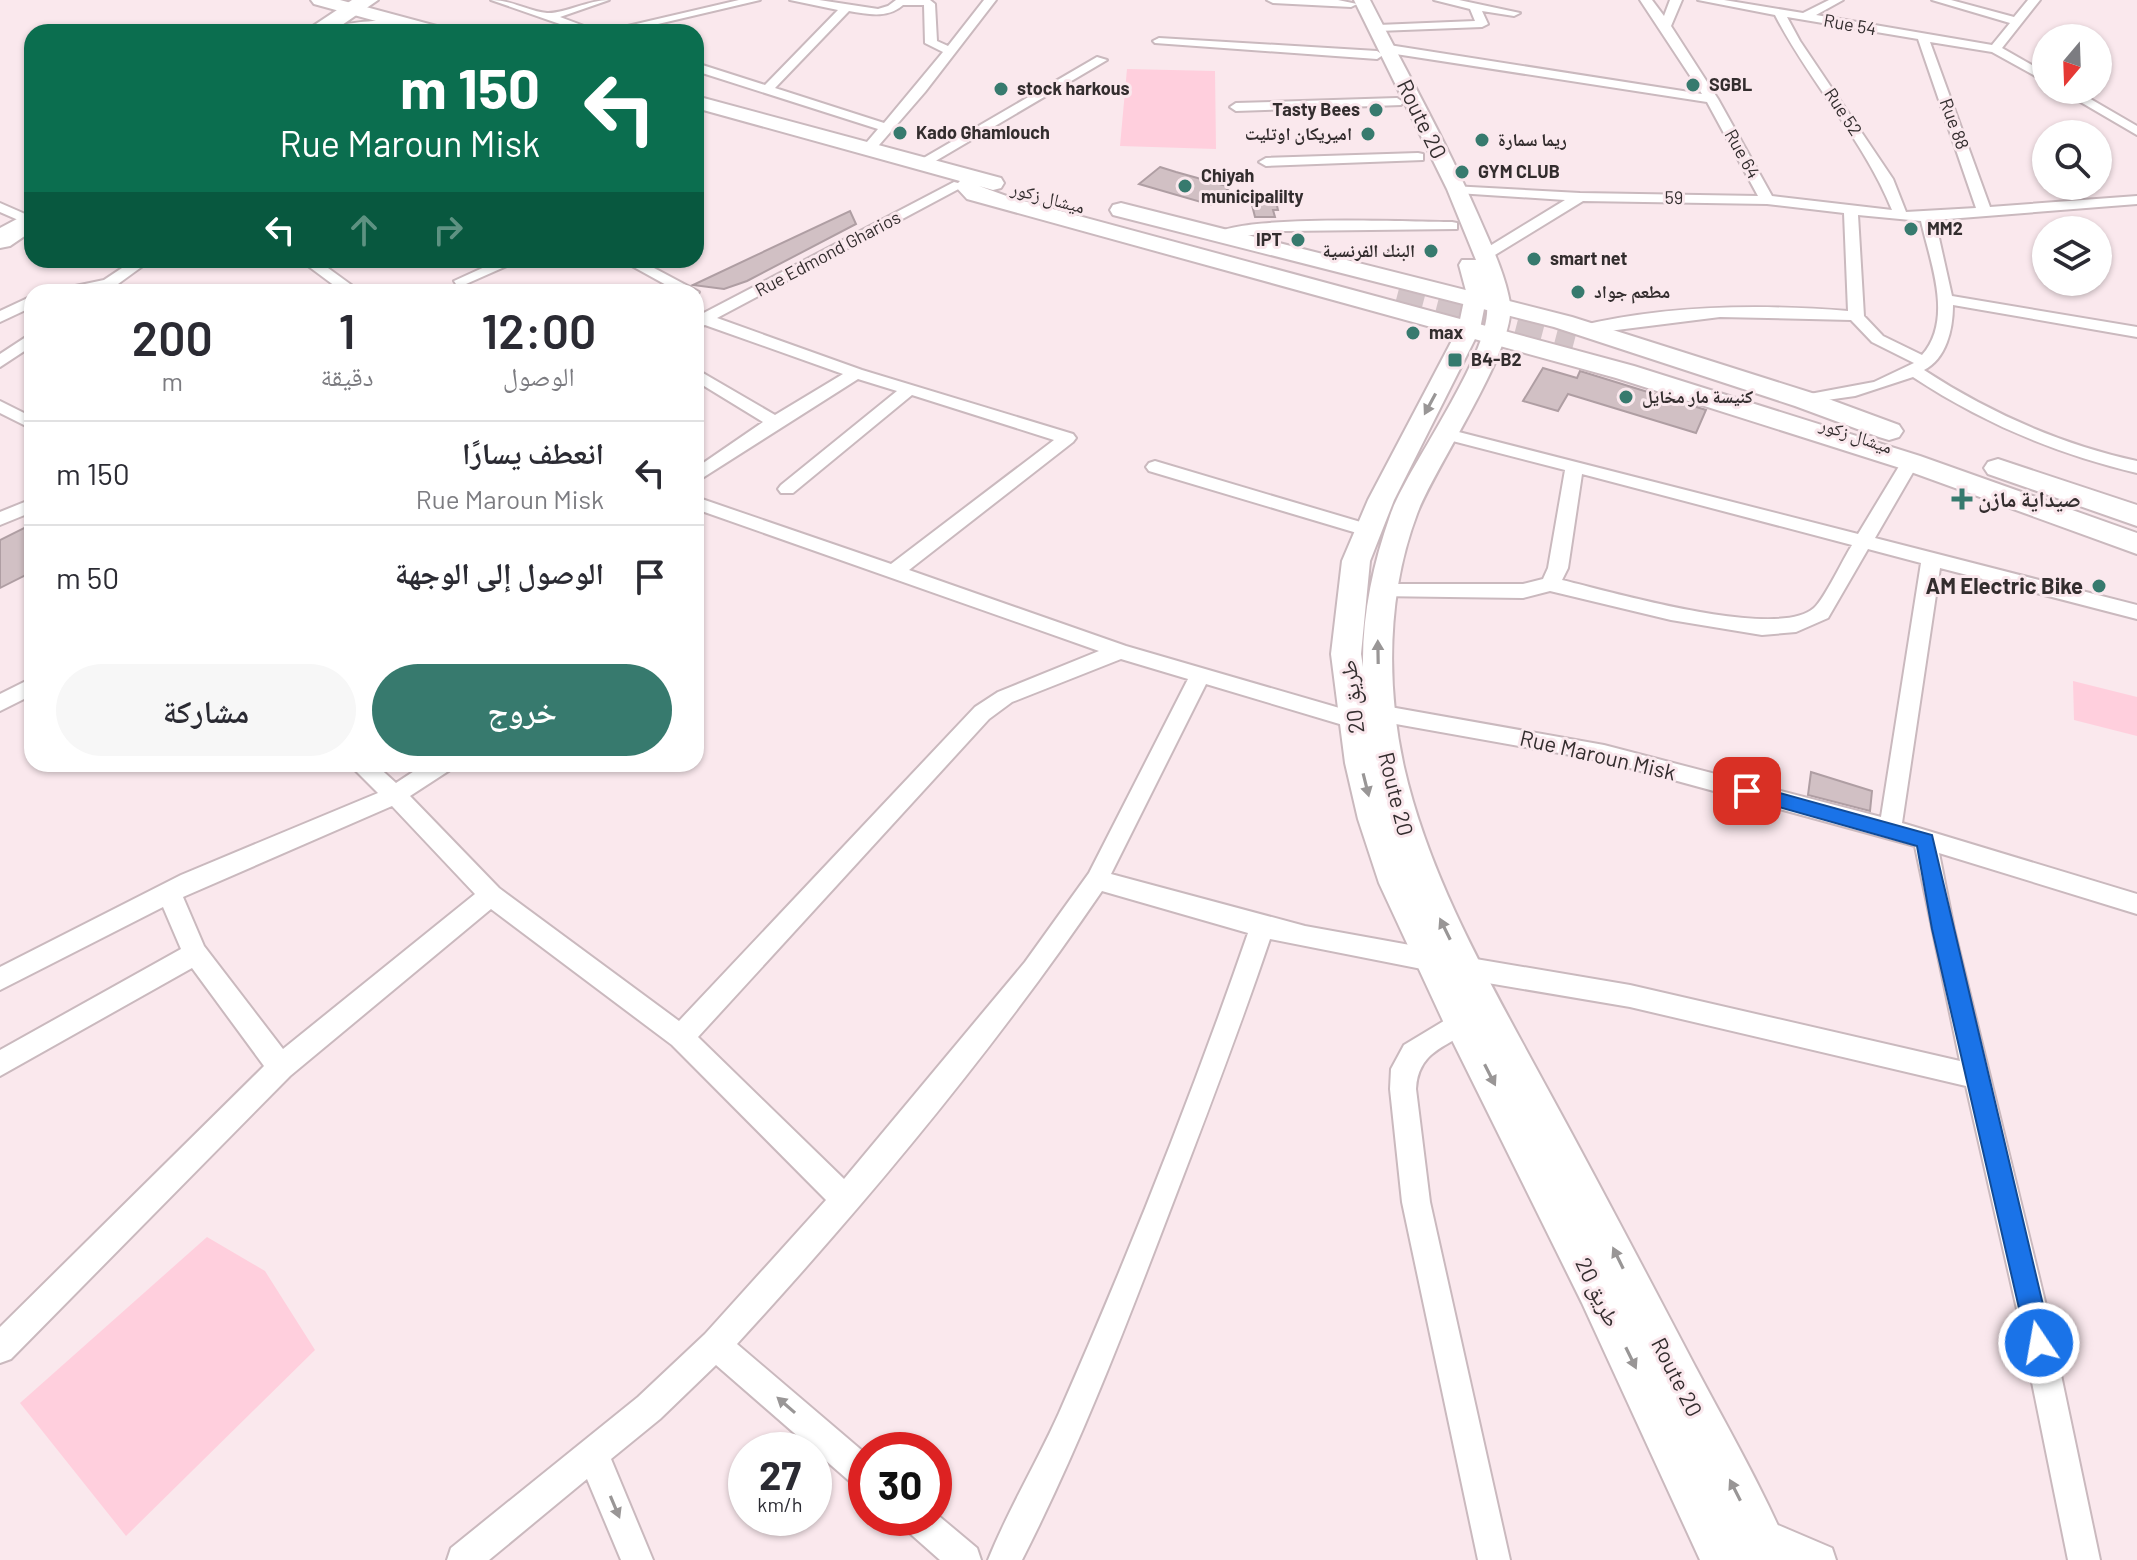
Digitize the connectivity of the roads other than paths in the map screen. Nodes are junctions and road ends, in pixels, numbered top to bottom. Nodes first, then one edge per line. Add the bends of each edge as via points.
1 (387, 0) edge
2 (497, 0) edge
3 (603, 0) edge
4 (754, 0) edge
5 (796, 0) edge
6 (990, 0) edge
7 (1273, 0) edge
8 (1440, 0) edge
9 (1646, 0) edge
10 (1676, 0) edge
11 (1704, 0) edge
12 (1837, 0) edge
13 (1938, 0) edge
14 (2034, 0) edge
15 (1354, 1) edge
16 (312, 2) edge
17 (519, 3) edge
18 (716, 3) edge
19 (1474, 6) junction
20 (847, 7) junction
21 (1779, 12) junction
22 (1514, 13) dead end
23 (353, 15) edge
24 (551, 16) junction
25 (1804, 17) junction
26 (2015, 21) junction
27 (318, 24) edge
28 (332, 24) edge
29 (390, 24) edge
30 (405, 24) edge
31 (570, 24) edge
32 (638, 24) edge
33 (1666, 25) junction
34 (1923, 38) junction
35 (1159, 41) dead end
36 (1381, 44) junction
37 (1995, 49) junction
38 (951, 51) junction
39 (1101, 60) dead end
40 (704, 69) edge
41 (2032, 70) edge
42 (768, 89) junction
43 (1712, 99) junction
44 (1397, 102) junction
45 (704, 104) edge
46 (2090, 104) edge
47 (1236, 107) dead end
48 (704, 114) edge
49 (887, 128) junction
50 (2137, 131) edge
51 (868, 149) junction
52 (1418, 157) junction
53 (1266, 162) dead end
54 (922, 163) junction
55 (962, 182) junction
56 (1457, 189) junction
57 (1580, 197) junction
58 (1767, 200) junction
59 (2137, 200) edge
60 (0, 207) edge
61 (1851, 210) junction
62 (1984, 211) junction
63 (1901, 216) junction
64 (1927, 217) junction
65 (24, 219) edge
66 (1452, 226) junction
67 (24, 227) edge
68 (24, 230) edge
69 (1220, 235) junction
70 (0, 240) edge
71 (0, 252) edge
72 (119, 268) edge
73 (132, 268) edge
74 (318, 268) edge
75 (493, 268) edge
76 (644, 268) edge
77 (126, 272) junction
78 (461, 281) dead end
79 (110, 284) edge
80 (342, 284) edge
81 (676, 284) edge
82 (1402, 293) junction
83 (704, 298) edge
84 (1946, 299) junction
85 (24, 305) edge
86 (724, 308) junction
87 (1483, 312) junction
88 (1856, 316) junction
89 (0, 317) edge
90 (704, 319) edge
91 (704, 322) edge
92 (2137, 332) edge
93 (1560, 335) junction
94 (24, 344) edge
95 (0, 362) edge
96 (1921, 367) junction
97 (856, 373) junction
98 (704, 379) edge
99 (908, 390) junction
100 (1805, 400) junction
101 (0, 406) edge
102 (24, 420) edge
103 (775, 422) junction
104 (1447, 434) junction
105 (1910, 462) junction
106 (1155, 467) dead end
107 (1574, 467) junction
108 (2137, 467) edge
109 (704, 471) edge
110 (787, 489) dead end
111 (704, 506) edge
112 (24, 508) edge
113 (2137, 516) edge
114 (0, 519) edge
115 (2137, 524) edge
116 (1367, 530) junction
117 (2137, 533) edge
118 (1863, 543) junction
119 (2137, 544) edge
120 (1931, 562) junction
121 (895, 571) junction
122 (1550, 584) junction
123 (1382, 591) junction
124 (2137, 612) edge
125 (1120, 651) junction
126 (1199, 677) junction
127 (24, 690) edge
128 (0, 703) edge
129 (1366, 717) junction
130 (369, 772) edge
131 (430, 772) edge
132 (395, 795) junction
133 (1890, 829) junction
134 (1925, 840) junction
135 (1097, 880) junction
136 (169, 892) junction
137 (491, 895) junction
138 (2137, 904) edge
139 (1262, 926) junction
140 (195, 953) junction
141 (1448, 964) junction
142 (0, 979) edge
143 (1462, 1022) junction
144 (681, 1037) junction
145 (0, 1064) edge
146 (281, 1067) junction
147 (1978, 1077) junction
148 (845, 1199) junction
149 (716, 1345) junction
150 (0, 1348) edge
151 (593, 1454) junction
152 (848, 1459) edge
153 (937, 1536) edge
154 (1763, 1546) edge
155 (463, 1560) edge
156 (637, 1560) edge
157 (965, 1560) edge
158 (1004, 1560) edge
159 (1494, 1560) edge
160 (1724, 1560) edge
161 (1820, 1560) edge
162 (2084, 1560) edge

1 - 30 highway via 386,11
2 - 17 street
3 - 24 street
4 - 18 street
5 - 20 street
6 - 38 street
7 - 15 street
8 - 19 street
9 - 33 street, Rue 64
10 - 33 street
11 - 21 street, Rue 54
12 - 25 street
13 - 26 street
14 - 26 street
15 - 36 main road
16 - 23 main road
16 - 27 highway
17 - 24 street
18 - 32 street
19 - 22 street
19 - 36 street via 1482,24
20 - 38 street via 883,12 900,2 926,2 931,43
20 - 42 street
21 - 25 street, Rue 54
21 - 63 street, Rue 52 via 1886,179
23 - 28 highway
23 - 29 main road
24 - 31 street
25 - 34 street, Rue 54
26 - 37 street
33 - 43 street, Rue 64
34 - 37 street, Rue 54
34 - 62 street, Rue 88
35 - 36 street
36 - 43 street
36 - 44 main road
36 - 56 main road, Route 20
37 - 41 street
38 - 49 street
39 - 54 street
40 - 42 street
42 - 49 street
43 - 58 street, Rue 64
44 - 47 street
44 - 52 main road
45 - 51 main road
46 - 50 street
48 - 55 main road
49 - 51 street
51 - 54 main road
52 - 53 street
52 - 66 main road
54 - 55 main road
55 - 69 main road via 1022,185
55 - 82 main road via 970,191 1004,203
55 - 86 street, Rue Edmond Gharios
56 - 57 street, 59
56 - 87 main road, Route 20
57 - 58 street, 59
57 - 87 street
58 - 61 street, 59
59 - 62 street, 59
60 - 65 street
61 - 63 street, 59
61 - 88 street
62 - 64 street, 59
63 - 64 street, 59
64 - 84 street
66 - 69 street via 1273,228
66 - 87 main road
67 - 70 highway
68 - 71 highway
69 - 82 main road
72 - 77 street
73 - 77 street
74 - 80 street
75 - 78 street
76 - 81 street
77 - 79 street
82 - 87 main road
82 - 87 main road via 1431,318
83 - 86 street
84 - 92 street
84 - 96 street via 1942,340
85 - 89 street
86 - 90 street, Rue Edmond Gharios
87 - 93 main road
87 - 93 main road
87 - 104 main road, Route 20
87 -> 116 main road, طريق 20
88 - 93 street via 1693,313
88 - 96 street via 1874,337
91 - 97 street
93 - 100 main road
93 - 105 main road
93 - 115 main road, ميشال زكور via 1797,405
93 - 117 main road, ميشال زكور
94 - 95 street
96 - 100 street via 1872,387
96 - 108 street via 1945,391 2062,447
97 - 99 street
97 - 103 street
98 - 103 street
99 - 110 street
99 - 121 street via 1067,438
100 - 113 main road
101 - 102 street
103 - 109 street
104 - 107 street
104 - 123 main road, Route 20 via 1404,513
105 - 118 street
105 - 119 main road
106 - 116 street
107 - 118 street
107 - 122 street via 1558,568
111 - 121 street, Rue Maroun Misk
112 - 114 street
116 - 129 main road, طريق 20 via 1356,561 1347,640
118 - 120 street
118 - 122 street via 1821,613 1783,628 1671,613
120 - 124 street
120 - 133 street
121 - 125 street, Rue Maroun Misk
122 - 123 street via 1523,591
129 -> 123 main road, Route 20
125 - 126 street, Rue Maroun Misk
125 - 144 street via 1005,697 982,713
126 - 129 street, Rue Maroun Misk
126 - 135 street
127 - 128 street
129 - 133 street, Rue Maroun Misk via 1604,753
129 - 141 main road, Route 20 via 1386,761
130 - 132 street
131 - 132 street
132 - 136 street
132 - 137 street
133 - 134 street, Rue Maroun Misk
134 - 138 street, Rue Maroun Misk
134 - 147 street
135 - 139 street
135 - 148 street via 1034,970
136 - 140 street
136 - 142 street
137 - 144 street
137 - 146 street
139 - 141 street
139 - 158 street via 1124,1294 1052,1464
140 - 145 street
140 - 146 street
141 - 143 main road, طريق 20
141 - 147 street via 1630,996
154 -> 141 main road, Route 20 via 1604,1230
143 - 159 street via 1413,1053 1404,1069 1403,1089 1416,1202
143 -> 160 main road, طريق 20 via 1604,1302
144 - 148 street
146 - 150 street
147 - 162 street
148 - 149 street
149 - 151 street
152 -> 149 street
151 - 155 street
151 -> 156 street
153 - 157 street
154 - 161 street

